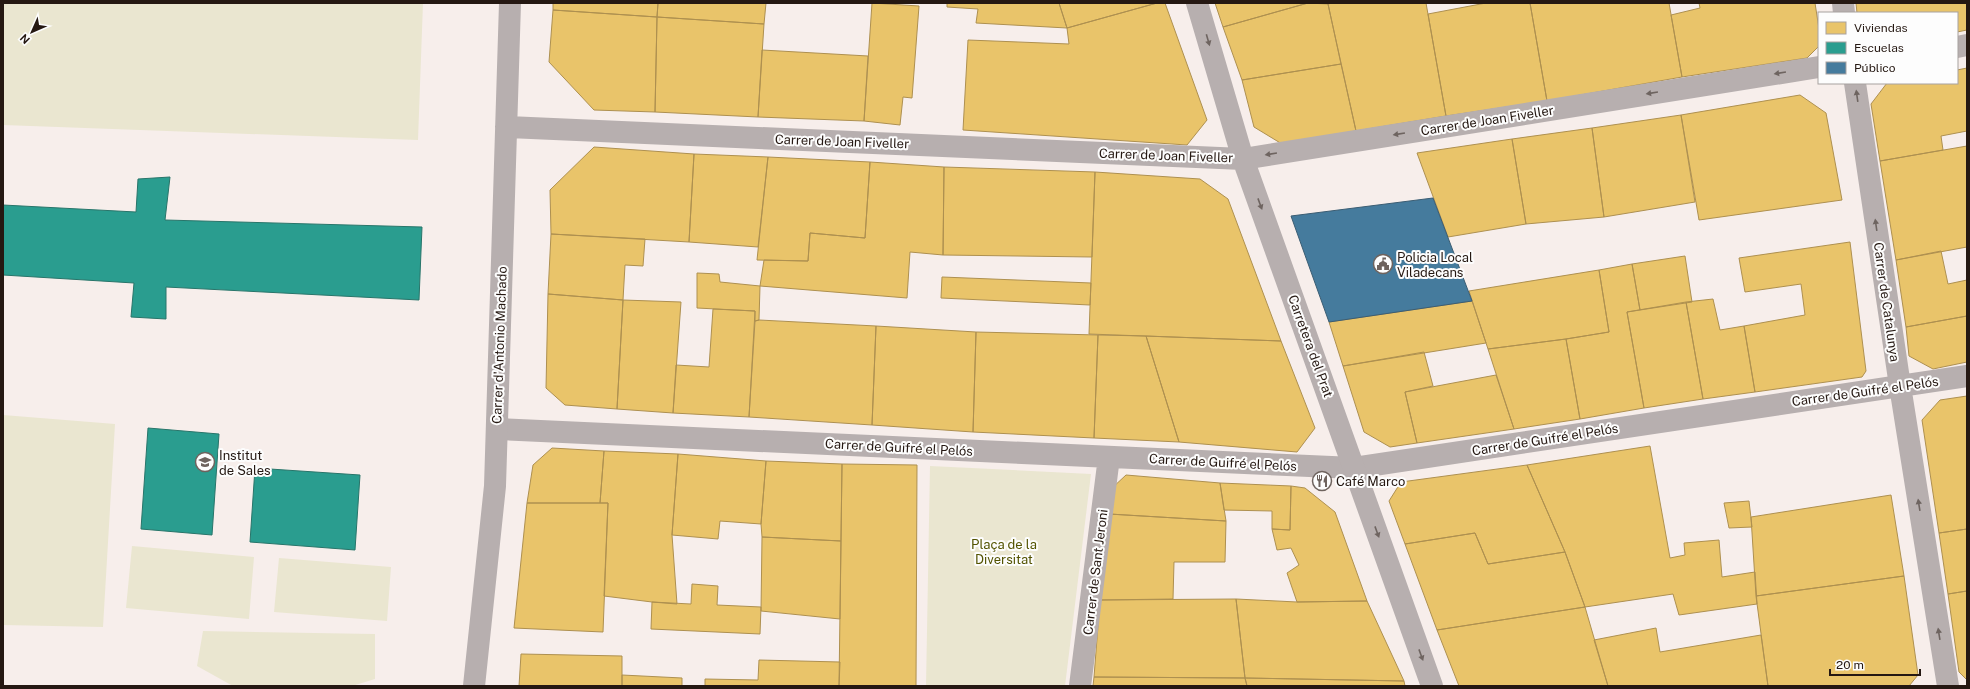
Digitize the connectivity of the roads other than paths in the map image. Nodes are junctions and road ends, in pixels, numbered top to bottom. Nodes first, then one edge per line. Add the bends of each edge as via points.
1 (510, 3) edge
2 (1197, 3) edge
3 (1818, 67) edge
4 (1855, 84) edge
5 (506, 127) junction
6 (1243, 159) junction
7 (1967, 376) edge
8 (1900, 386) junction
9 (497, 428) junction
10 (1109, 457) junction
11 (1354, 468) junction
12 (474, 686) edge
13 (1080, 686) edge
14 (1432, 686) edge
15 (1948, 686) edge

1 - 5 street, Carrer d'Antonio Machado
2 -> 6 street, Carretera del Prat
3 -> 6 street, Carrer de Joan Fiveller
8 -> 4 street, Carrer de Catalunya
5 - 6 street, Carrer de Joan Fiveller
5 - 9 street, Carrer d'Antonio Machado
6 -> 11 street, Carretera del Prat
7 - 8 street, Carrer de Guifré el Pelós
8 - 11 street, Carrer de Guifré el Pelós
15 -> 8 street, Carrer de Catalunya
9 - 10 street, Carrer de Guifré el Pelós
9 - 12 street, Carrer d'Antonio Machado via 495,486
10 - 11 street, Carrer de Guifré el Pelós
10 - 13 street, Carrer de Sant Jeroni
11 -> 14 street, Carretera del Prat

